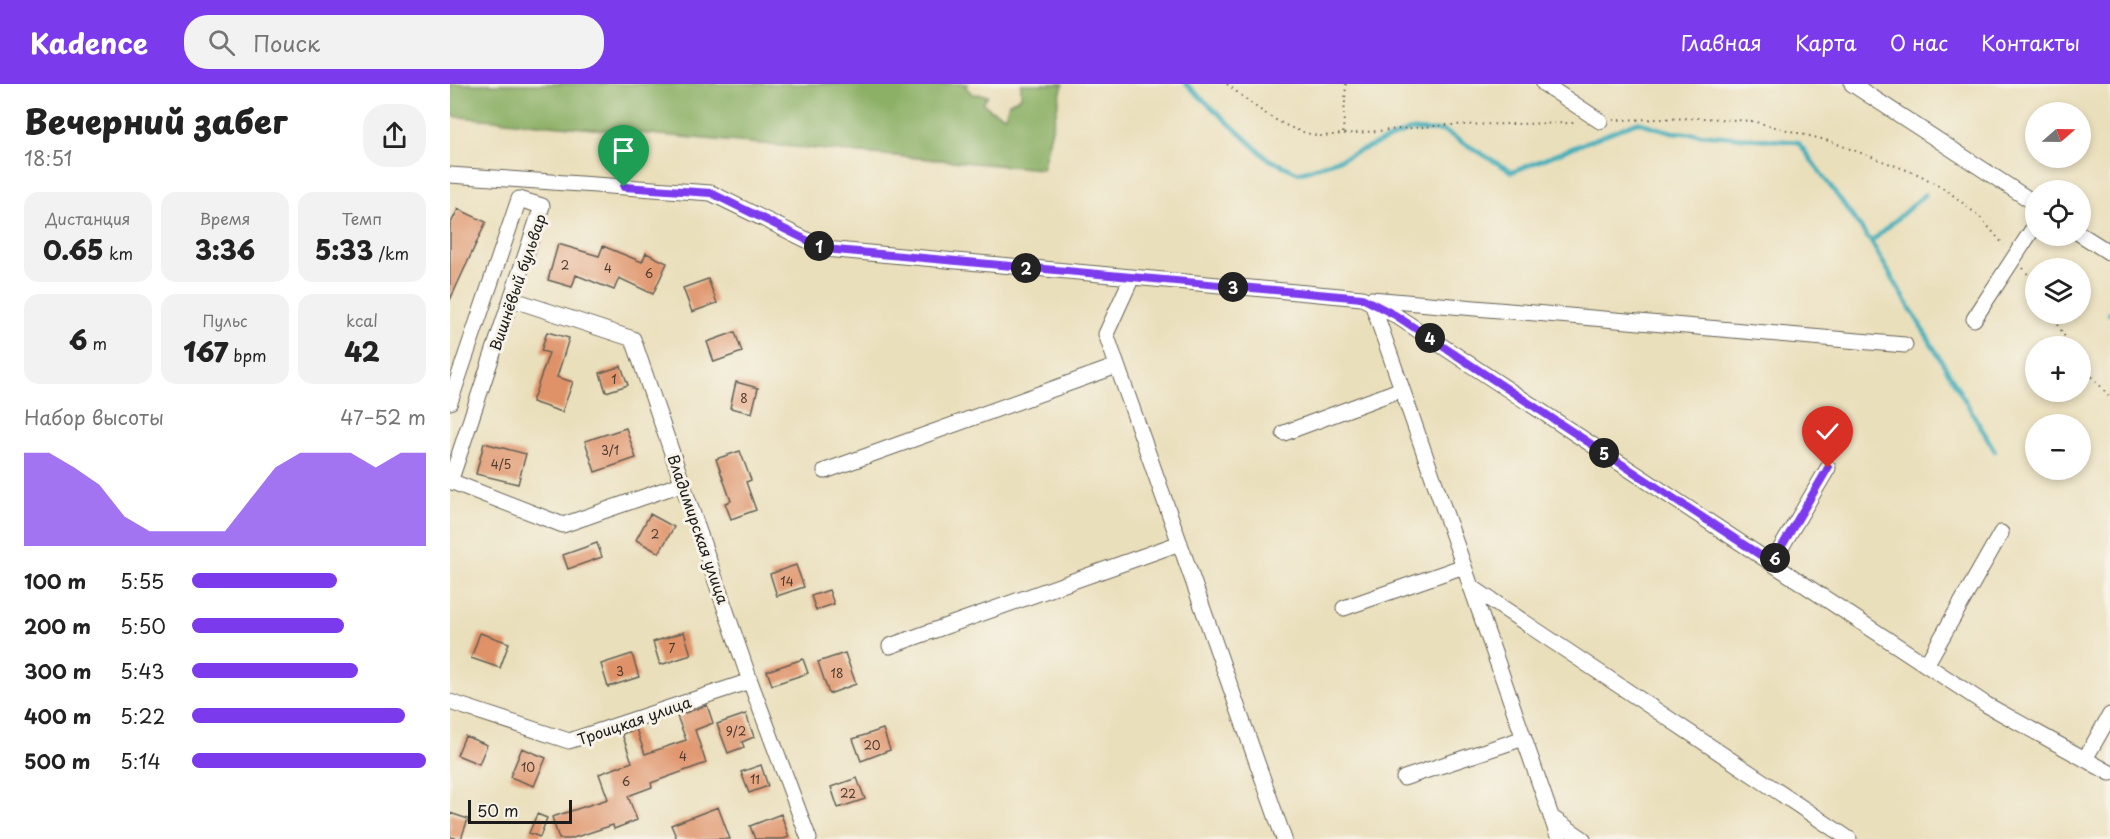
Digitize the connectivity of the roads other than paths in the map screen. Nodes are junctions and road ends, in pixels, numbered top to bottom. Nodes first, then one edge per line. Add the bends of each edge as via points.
1 (1544, 84) edge
2 (1852, 84) edge
3 (1600, 121) road end
4 (450, 175) edge
5 (2025, 197) edge
6 (2025, 241) edge
7 (2091, 241) edge
8 (2110, 253) edge
9 (1132, 277) junction
10 (511, 299) junction
11 (1367, 301) junction
12 (1974, 319) dead end
13 (1905, 345) dead end
14 (1117, 366) junction
15 (1402, 388) junction
16 (450, 402) edge
17 (1284, 433) dead end
18 (1828, 468) dead end
19 (825, 471) dead end
20 (450, 481) edge
21 (684, 483) junction
22 (2001, 533) dead end
23 (1180, 543) junction
24 (1772, 563) junction
25 (1464, 566) junction
26 (1470, 586) junction
27 (1344, 608) dead end
28 (890, 646) dead end
29 (1926, 665) junction
30 (750, 681) junction
31 (450, 702) edge
32 (2110, 715) edge
33 (1524, 738) junction
34 (2085, 759) junction
35 (2110, 773) edge
36 (1404, 778) dead end
37 (1551, 817) junction
38 (808, 839) edge
39 (1284, 839) edge
40 (1559, 839) edge
41 (1583, 839) edge
42 (1849, 839) edge

1 - 3 street
2 - 5 street
4 - 9 street via 711,193 825,249
6 - 12 street
7 - 8 street
9 - 11 street
9 - 14 street via 1106,334
10 - 16 street, Вишнёвый бульвар via 542,206 519,199
10 - 20 street, Вишнёвый бульвар
10 - 21 street, Владимирская улица via 633,339
11 - 13 street
11 - 15 street
11 - 24 street via 1395,315
14 - 19 street
14 - 23 street
15 - 17 street
15 - 25 street
18 - 24 street
20 - 21 street via 563,525
21 - 30 street, Владимирская улица
22 - 29 street
23 - 28 street
23 - 39 street
24 - 29 street
25 - 26 street
25 - 27 street
26 - 33 street
26 - 42 street
29 - 34 street via 1986,705
30 - 31 street, Троицкая улица via 569,741
30 - 38 street, Владимирская улица
32 - 34 street
33 - 36 street
33 - 37 street
34 - 35 street
37 - 40 street
37 - 41 street

